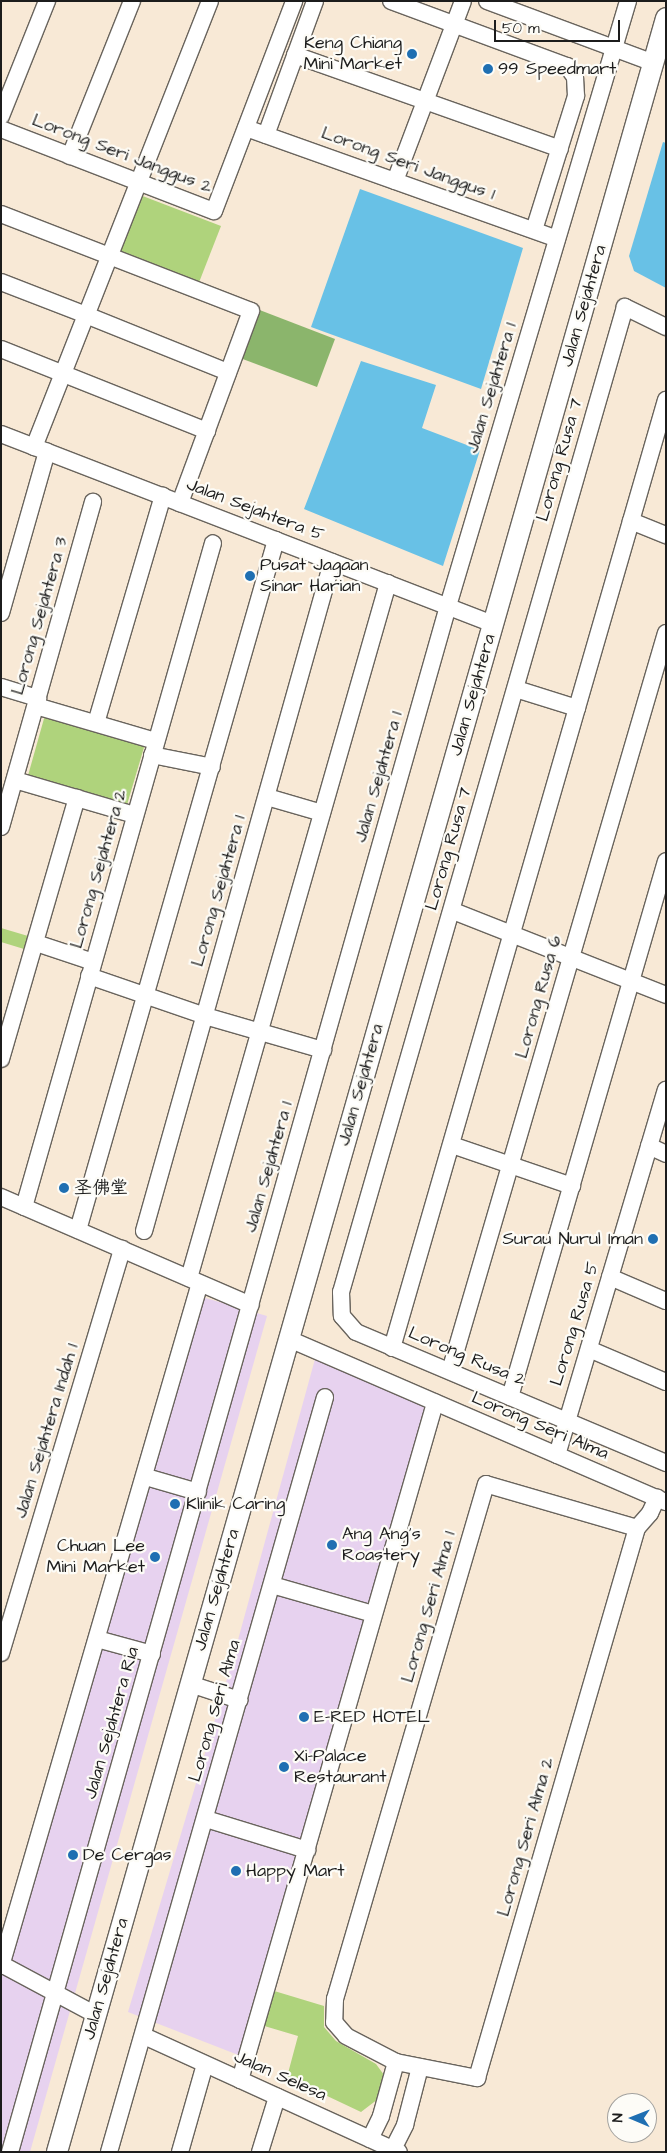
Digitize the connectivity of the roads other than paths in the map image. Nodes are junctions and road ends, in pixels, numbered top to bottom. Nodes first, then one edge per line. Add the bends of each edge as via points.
1 (47, 1) edge
2 (132, 1) edge
3 (210, 1) edge
4 (294, 1) edge
5 (315, 1) edge
6 (392, 1) edge
7 (463, 1) edge
8 (487, 1) edge
9 (628, 1) edge
10 (666, 18) edge
11 (455, 24) junction
12 (615, 47) junction
13 (295, 55) junction
14 (654, 63) junction
15 (425, 101) junction
16 (1, 116) edge
17 (246, 128) junction
18 (1, 129) edge
19 (266, 134) junction
20 (560, 150) junction
21 (70, 156) junction
22 (395, 181) junction
23 (138, 182) junction
24 (1, 214) edge
25 (534, 230) junction
26 (557, 239) junction
27 (109, 256) junction
28 (1, 282) edge
29 (86, 315) junction
30 (666, 327) edge
31 (1, 349) edge
32 (228, 372) junction
33 (63, 374) junction
34 (666, 400) edge
35 (207, 431) junction
36 (1, 434) edge
37 (41, 449) junction
38 (164, 496) junction
39 (93, 502) dead end
40 (180, 503) junction
41 (630, 521) junction
42 (666, 534) edge
43 (276, 540) junction
44 (212, 543) dead end
45 (332, 562) junction
46 (388, 583) junction
47 (448, 606) junction
48 (1, 613) edge
49 (493, 624) junction
50 (666, 633) edge
51 (1, 687) edge
52 (516, 689) junction
53 (37, 702) junction
54 (577, 708) junction
55 (96, 723) junction
56 (154, 748) junction
57 (212, 767) junction
58 (15, 780) junction
59 (267, 797) junction
60 (77, 798) junction
61 (322, 813) junction
62 (135, 815) junction
63 (1, 827) edge
64 (666, 861) edge
65 (453, 911) junction
66 (512, 934) junction
67 (36, 943) junction
68 (571, 957) junction
69 (91, 969) junction
70 (631, 981) junction
71 (666, 995) edge
72 (146, 996) junction
73 (205, 1016) junction
74 (262, 1032) junction
75 (323, 1050) junction
76 (1, 1059) edge
77 (666, 1090) edge
78 (452, 1145) junction
79 (649, 1146) junction
80 (666, 1154) edge
81 (510, 1165) junction
82 (572, 1186) junction
83 (1, 1197) edge
84 (24, 1207) junction
85 (78, 1230) junction
86 (144, 1231) dead end
87 (122, 1249) junction
88 (610, 1277) junction
89 (195, 1280) junction
90 (664, 1296) edge
91 (251, 1305) junction
92 (342, 1316) joint
93 (289, 1339) junction
94 (392, 1348) junction
95 (589, 1349) junction
96 (450, 1371) junction
97 (666, 1382) edge
98 (325, 1397) dead end
99 (510, 1397) junction
100 (435, 1403) junction
101 (567, 1422) junction
102 (557, 1455) junction
103 (666, 1463) edge
104 (146, 1477) junction
105 (198, 1492) junction
106 (661, 1500) edge
107 (637, 1528) junction
108 (272, 1585) junction
109 (373, 1614) junction
110 (97, 1639) junction
111 (1, 1653) edge
112 (152, 1654) junction
113 (190, 1684) junction
114 (239, 1700) junction
115 (206, 1818) junction
116 (307, 1850) junction
117 (1, 1965) edge
118 (56, 1993) junction
119 (96, 2015) junction
120 (144, 2036) junction
121 (396, 2062) junction
122 (205, 2064) junction
123 (420, 2067) junction
124 (240, 2080) junction
125 (277, 2097) junction
126 (370, 2139) junction
127 (396, 2150) edge
128 (10, 2152) edge
129 (57, 2152) edge
130 (109, 2152) edge
131 (180, 2152) edge
132 (260, 2152) edge

1 - 16 street
2 - 21 street
3 - 23 street
4 - 17 street, Lorong Seri Janggus 2
5 - 13 street
6 - 11 street
7 - 11 street
8 - 12 street
9 - 12 street, Jalan Sejahtera 1
10 - 14 main road, Jalan Sejahtera
11 - 15 street
11 - 20 street via 567,66 575,77 576,96
12 - 14 street
12 - 26 street, Jalan Sejahtera 1
13 - 15 street
13 - 19 street
14 - 49 main road, Jalan Sejahtera
15 - 20 street
15 - 22 street
17 - 19 street, Lorong Seri Janggus 1
17 - 23 street, Lorong Seri Janggus 2 via 214,211
18 - 21 street, Lorong Seri Janggus 2
19 - 22 street, Lorong Seri Janggus 1
20 - 25 street
21 - 23 street, Lorong Seri Janggus 2
22 - 25 street, Lorong Seri Janggus 1
23 - 27 street
24 - 27 street
25 - 26 street, Lorong Seri Janggus 1
26 - 47 street, Jalan Sejahtera 1
27 - 29 street
27 - 32 street via 252,311
28 - 29 street
29 - 32 street
29 - 33 street
30 - 52 street, Lorong Rusa 7 via 625,307
31 - 33 street
32 - 35 street
33 - 35 street
33 - 37 street
34 - 41 street
35 - 40 street
36 - 37 street, Jalan Sejahtera 5
37 - 38 street, Jalan Sejahtera 5
37 - 48 street
38 - 40 street, Jalan Sejahtera 5
38 - 55 street
39 - 53 street, Lorong Sejahtera 3
40 - 43 street, Jalan Sejahtera 5
41 - 42 street
41 - 54 street
43 - 45 street, Jalan Sejahtera 5
43 - 57 street
44 - 56 street, Lorong Sejahtera 2
45 - 46 street, Jalan Sejahtera 5
45 - 59 street, Lorong Sejahtera 1
46 - 47 street, Jalan Sejahtera 5
46 - 61 street
47 - 49 street, Jalan Sejahtera 5
47 - 75 street, Jalan Sejahtera 1
49 - 93 main road, Jalan Sejahtera
50 - 68 street, Lorong Rusa 6
51 - 53 street
52 - 54 street
52 - 65 street, Lorong Rusa 7
53 - 55 street
53 - 58 street, Lorong Sejahtera 3
54 - 66 street
55 - 56 street
56 - 57 street
56 - 62 street, Lorong Sejahtera 2
57 - 72 street
58 - 60 street
58 - 63 street, Lorong Sejahtera 3
59 - 61 street
59 - 73 street, Lorong Sejahtera 1
60 - 62 street
60 - 67 street
61 - 74 street
62 - 69 street, Lorong Sejahtera 2
64 - 70 street
65 - 66 street
65 - 92 street, Lorong Rusa 7 via 340,1292
66 - 68 street
66 - 78 street
67 - 69 street
67 - 76 street
68 - 70 street
68 - 81 street, Lorong Rusa 6
69 - 72 street
69 - 84 street, Lorong Sejahtera 2
70 - 71 street
70 - 82 street
72 - 73 street
72 - 85 street
73 - 74 street
73 - 86 street, Lorong Sejahtera 1
74 - 75 street
74 - 89 street
75 - 91 street, Jalan Sejahtera 1
77 - 79 street, Lorong Rusa 5
78 - 81 street
78 - 94 street
79 - 80 street
79 - 88 street, Lorong Rusa 5
81 - 82 street
81 - 96 street, Lorong Rusa 6
82 - 99 street
83 - 84 street
84 - 85 street
85 - 87 street
87 - 89 street
87 - 111 street, Jalan Sejahtera Indah 1
88 - 90 street
88 - 95 street, Lorong Rusa 5
89 - 91 street
89 - 104 street
91 - 105 street, Jalan Sejahtera Ria
92 - 94 street, Lorong Rusa 2 via 356,1332
93 - 100 street, Lorong Seri Alma
93 - 113 main road, Jalan Sejahtera
94 - 96 street, Lorong Rusa 2
95 - 97 street
95 - 101 street, Lorong Rusa 5
96 - 99 street, Lorong Rusa 2
98 - 108 street, Lorong Seri Alma
99 - 101 street, Lorong Rusa 2
100 - 102 street, Lorong Seri Alma
100 - 109 street
101 - 102 street, Lorong Rusa 5
101 - 103 street, Lorong Rusa 2
102 - 106 street, Lorong Seri Alma
104 - 105 street
104 - 110 street
105 - 112 street, Jalan Sejahtera Ria
106 - 107 street
107 - 121 street, Lorong Seri Alma 1 via 486,1484 335,1999 334,2022 346,2036
107 - 123 street, Lorong Seri Alma 2 via 477,2078
108 - 109 street
108 - 114 street, Lorong Seri Alma
109 - 116 street
110 - 112 street
110 - 117 street
112 - 118 street, Jalan Sejahtera Ria
113 - 114 street
113 - 119 main road, Jalan Sejahtera
114 - 115 street, Lorong Seri Alma
115 - 116 street
115 - 120 street, Lorong Seri Alma
116 - 124 street
117 - 118 street
118 - 119 street
118 - 128 street, Jalan Sejahtera Ria
119 - 129 main road, Jalan Sejahtera
120 - 122 street, Jalan Selesa
120 - 130 street
121 - 123 street, Lorong Seri Alma 2
121 - 126 street via 381,2116
122 - 124 street, Jalan Selesa
122 - 131 street
123 - 127 street
124 - 125 street, Jalan Selesa
125 - 126 street, Jalan Selesa
125 - 132 street
126 - 127 street, Jalan Selesa

